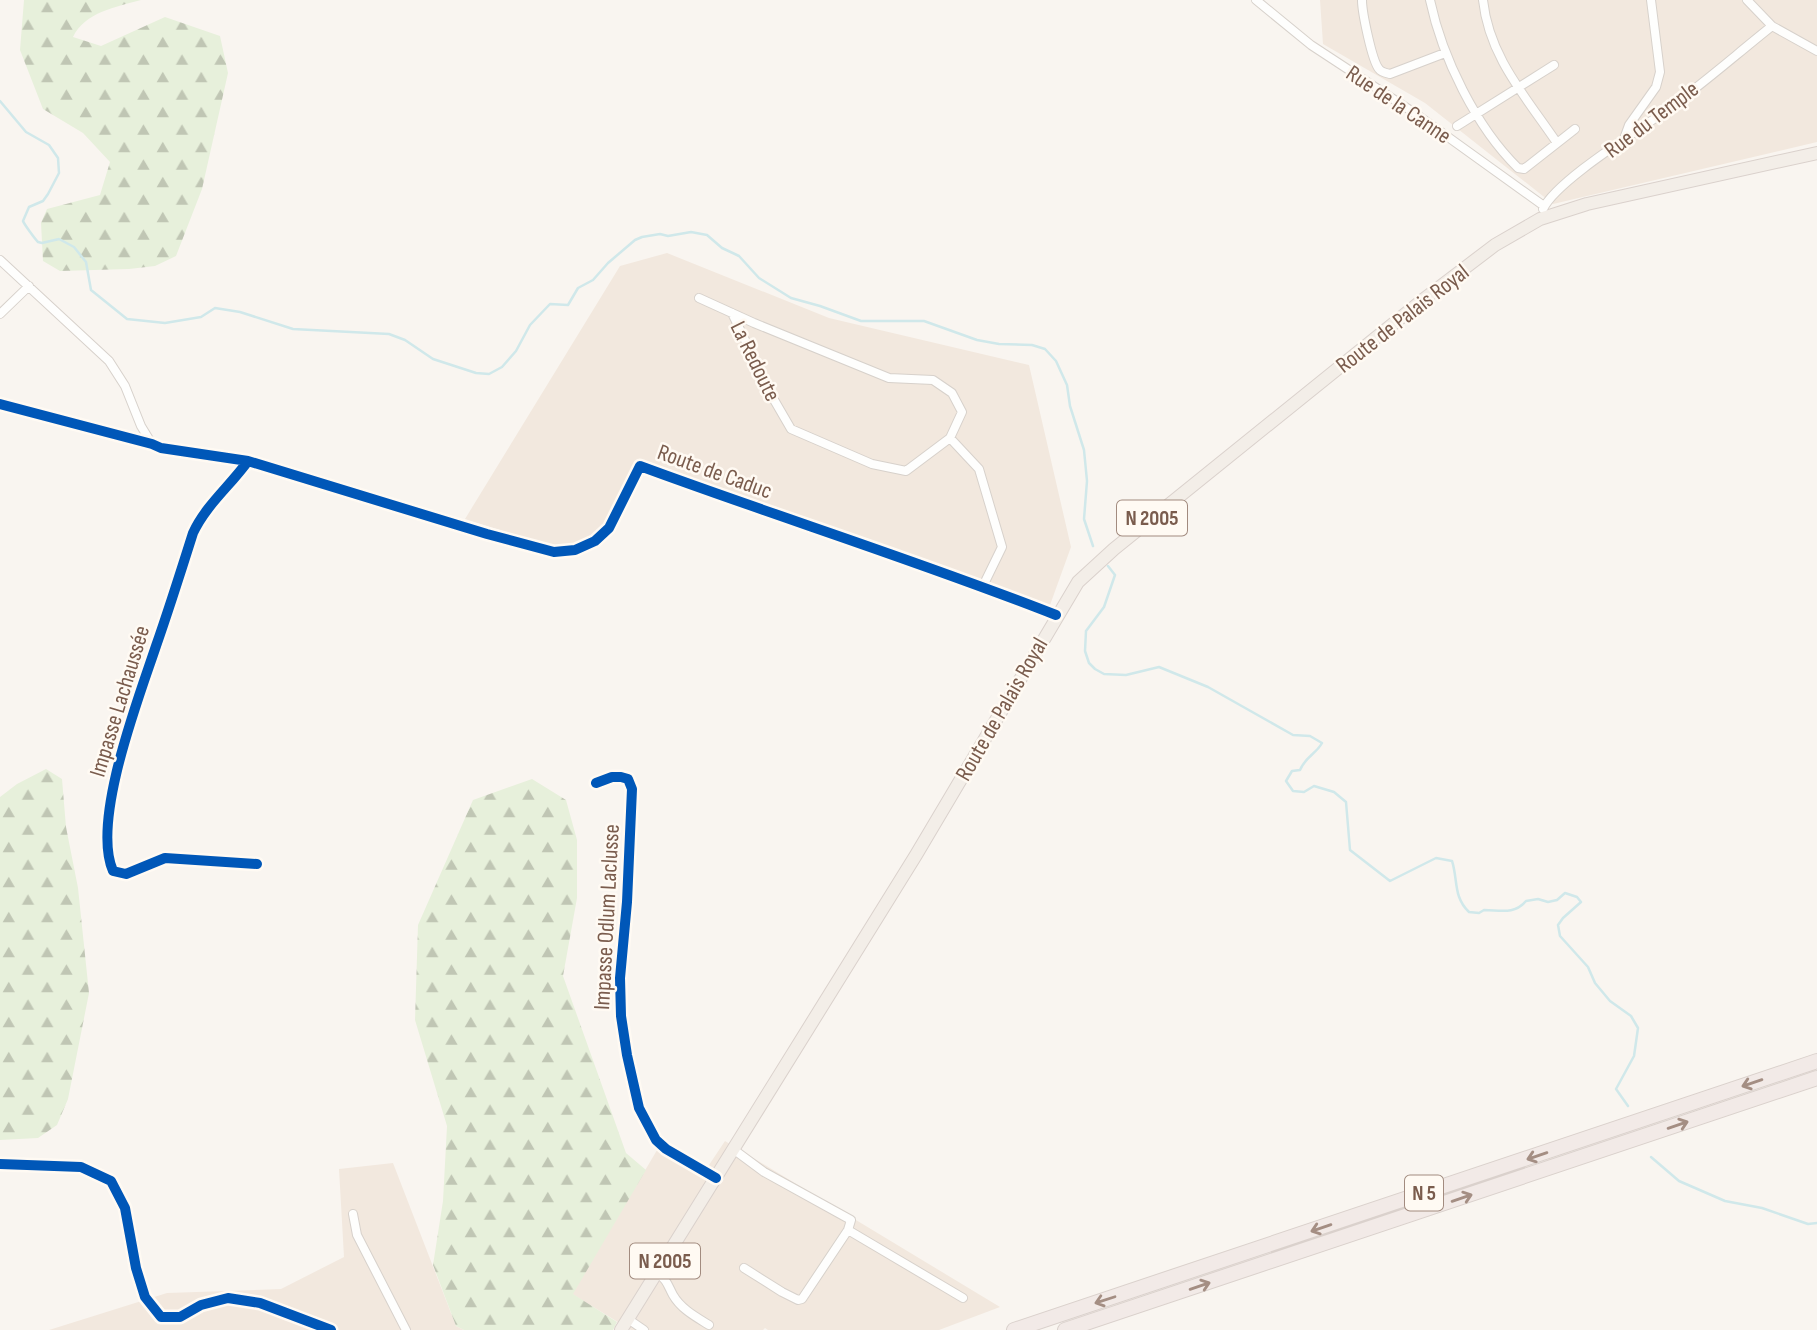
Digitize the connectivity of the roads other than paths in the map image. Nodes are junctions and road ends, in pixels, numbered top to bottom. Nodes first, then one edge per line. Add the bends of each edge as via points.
1 (1256, 0) edge
2 (1362, 0) edge
3 (1430, 0) edge
4 (1483, 0) edge
5 (1651, 0) edge
6 (1747, 0) edge
7 (1772, 26) junction
8 (1817, 51) edge
9 (1445, 53) junction
10 (1554, 65) dead end
11 (1519, 87) junction
12 (1477, 114) junction
13 (1457, 126) dead end
14 (1575, 129) dead end
15 (1625, 136) junction
16 (1557, 143) junction
17 (1817, 153) edge
18 (1544, 206) junction
19 (1539, 219) junction
20 (0, 260) edge
21 (29, 286) junction
22 (699, 298) dead end
23 (732, 313) junction
24 (0, 314) edge
25 (0, 404) edge
26 (950, 438) junction
27 (152, 444) junction
28 (248, 461) junction
29 (983, 586) junction
30 (1056, 615) junction
31 (596, 783) dead end
32 (257, 864) dead end
33 (1817, 1062) edge
34 (1817, 1078) edge
35 (733, 1149) junction
36 (0, 1164) edge
37 (716, 1178) junction
38 (353, 1214) dead end
39 (848, 1230) junction
40 (744, 1268) dead end
41 (657, 1273) junction
42 (963, 1298) dead end
43 (624, 1324) edge
44 (709, 1325) dead end
45 (331, 1330) edge
46 (406, 1330) edge
47 (645, 1330) edge
48 (1014, 1330) edge
49 (1065, 1330) edge

1 - 18 street, Rue de la Canne via 1311,45
2 - 9 street via 1369,40 1382,72 1390,74
3 - 9 street
4 - 11 street via 1499,58
5 - 15 street via 1660,72 1656,87
6 - 7 street
7 - 8 street
7 - 15 street, Rue du Temple via 1654,119
9 - 12 street
10 - 11 street
11 - 12 street
11 - 16 street
12 - 13 street
12 - 16 street via 1518,168 1524,169
14 - 16 street
15 - 18 street, Rue du Temple
17 - 19 main road, Route de Palais Royal / N 2005 via 1587,204
18 - 19 street, Rue du Temple
19 - 30 main road, Route de Palais Royal / N 2005 via 1495,245 1424,299 1114,549 1078,582
20 - 21 street
21 - 24 street
21 - 27 street via 109,361
22 - 23 street
23 - 26 street, La Redoute via 888,378 933,380 952,393 962,412
23 - 26 street, La Redoute via 791,429 872,464 905,471
25 - 27 street, Route de Caduc
26 - 29 street via 979,469 1002,547
27 - 28 street, Route de Caduc
28 - 29 street, Route de Caduc via 554,552 575,550 609,528 640,466
28 - 32 street, Impasse Lachaussée via 207,508 194,533 122,747 108,832 113,871 127,874 165,858
29 - 30 street, Route de Caduc
30 - 35 main road, Route de Palais Royal / N 2005 via 916,855
31 - 37 street, Impasse Odlum Laclusse via 621,777 628,779 632,789 620,978 625,1042 639,1108 656,1140
33 -> 48 highway, N 5
49 -> 34 highway, N 5
35 - 37 main road, Route de Palais Royal / N 2005
35 - 39 street via 764,1172 851,1220
36 - 45 street via 81,1167 111,1181 125,1208 145,1297 161,1317 180,1317 228,1298 260,1303
37 - 41 main road, Route de Palais Royal / N 2005
38 - 46 street via 357,1235
39 - 40 street via 802,1299 782,1293
39 - 42 street
41 - 43 main road, Route de Palais Royal / N 2005
41 - 44 street via 667,1280 679,1302
43 - 47 street

